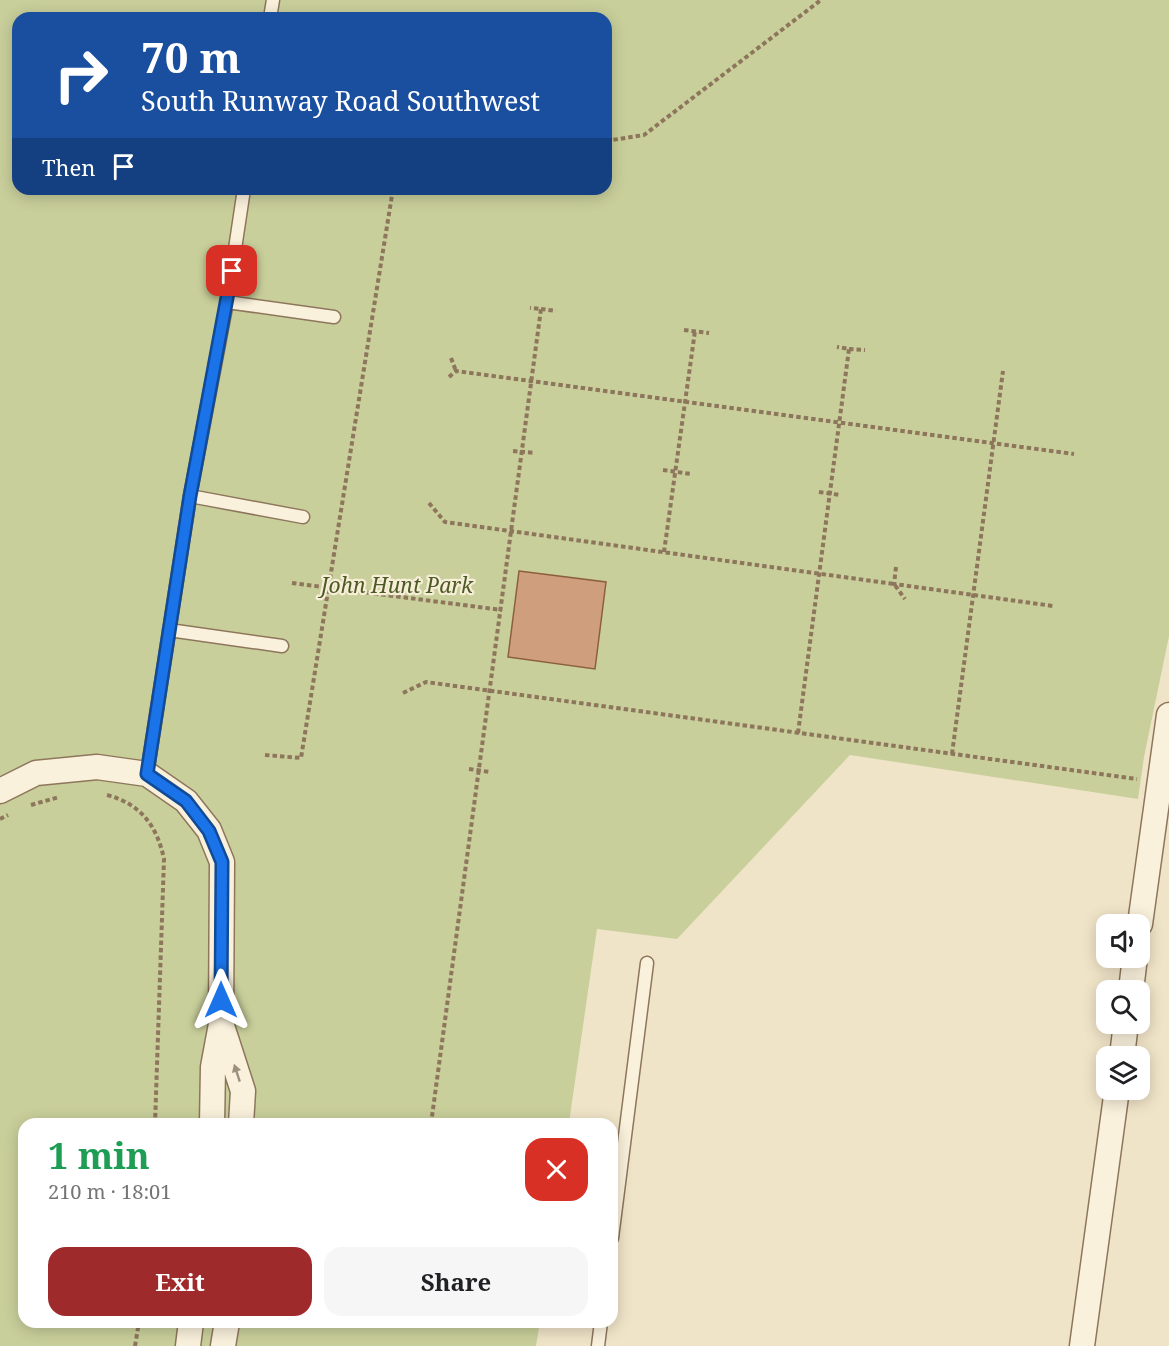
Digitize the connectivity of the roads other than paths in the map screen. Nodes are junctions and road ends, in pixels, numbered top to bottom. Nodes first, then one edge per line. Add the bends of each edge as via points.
1 (243, 195) edge
2 (227, 302) junction
3 (334, 317) dead end
4 (190, 496) junction
5 (303, 517) dead end
6 (170, 630) junction
7 (282, 646) dead end
8 (1169, 715) edge
9 (147, 774) junction
10 (0, 791) edge
11 (1141, 914) edge
12 (647, 963) dead end
13 (221, 1024) junction
14 (1116, 1100) edge
15 (212, 1118) edge
16 (241, 1118) edge
17 (618, 1191) edge
18 (190, 1328) edge
19 (226, 1328) edge
20 (598, 1328) edge
21 (188, 1346) edge
22 (223, 1346) edge
23 (598, 1346) edge
24 (1082, 1346) edge

1 - 2 lane
2 - 3 lane
2 - 4 lane
4 - 5 lane
4 - 6 lane
6 - 7 lane
6 - 9 lane
8 - 11 street
9 - 10 street via 97,767 36,773
9 - 13 street via 186,801 209,831 222,862
12 - 17 lane
13 - 15 street via 213,1067
16 -> 13 street via 243,1091
14 - 24 street
18 - 21 street
19 - 22 street
20 - 23 lane

